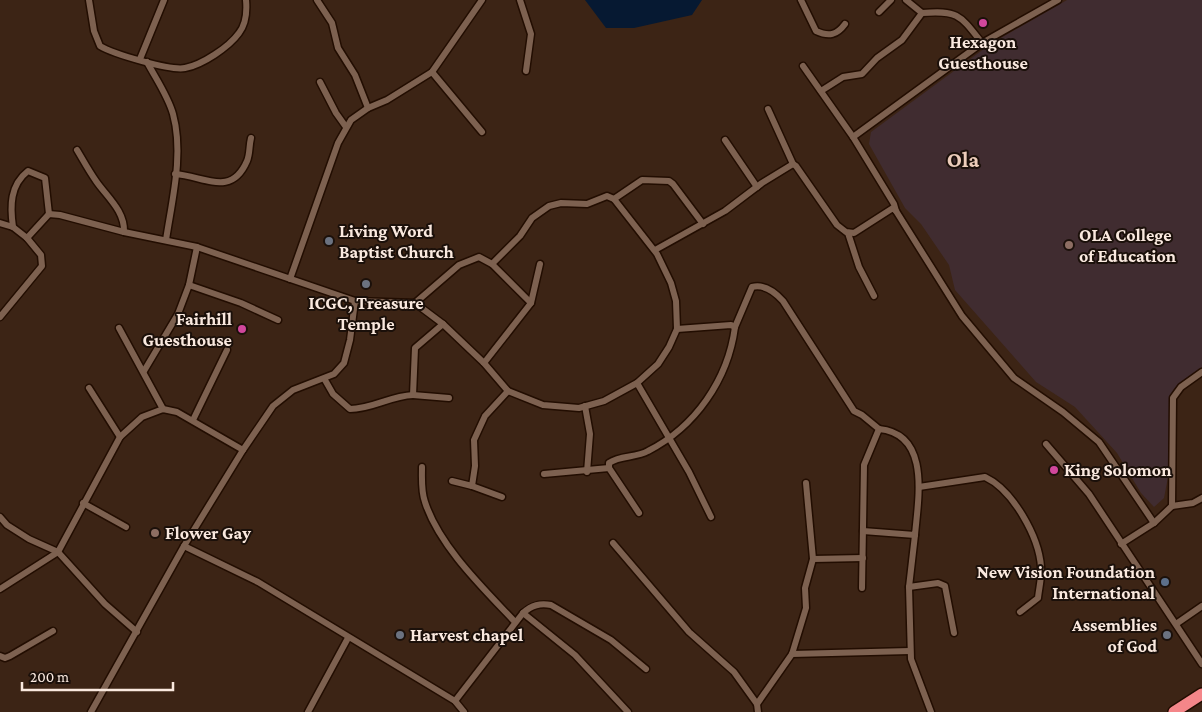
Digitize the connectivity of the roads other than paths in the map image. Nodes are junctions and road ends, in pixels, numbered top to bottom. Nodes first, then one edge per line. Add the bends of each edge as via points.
1 (88, 0) edge
2 (164, 0) edge
3 (246, 0) edge
4 (317, 0) edge
5 (482, 0) edge
6 (520, 0) edge
7 (801, 0) edge
8 (891, 0) edge
9 (906, 0) edge
10 (1058, 0) edge
11 (879, 12) dead end
12 (922, 13) junction
13 (845, 24) dead end
14 (982, 43) junction
15 (140, 59) junction
16 (147, 62) junction
17 (804, 66) dead end
18 (526, 71) dead end
19 (432, 72) junction
20 (320, 82) dead end
21 (821, 91) junction
22 (368, 108) junction
23 (768, 109) dead end
24 (346, 127) junction
25 (482, 132) dead end
26 (854, 137) junction
27 (251, 138) dead end
28 (725, 140) dead end
29 (77, 150) dead end
30 (793, 164) junction
31 (175, 174) junction
32 (757, 187) junction
33 (614, 198) junction
34 (896, 211) junction
35 (49, 214) junction
36 (0, 223) edge
37 (703, 224) junction
38 (13, 227) junction
39 (124, 232) junction
40 (848, 233) junction
41 (28, 238) junction
42 (166, 240) junction
43 (197, 247) junction
44 (655, 250) junction
45 (492, 264) junction
46 (540, 264) dead end
47 (290, 279) junction
48 (189, 285) junction
49 (874, 296) dead end
50 (355, 301) junction
51 (415, 303) junction
52 (531, 303) junction
53 (0, 317) edge
54 (278, 320) dead end
55 (443, 324) junction
56 (735, 327) junction
57 (119, 328) dead end
58 (677, 329) junction
59 (226, 350) dead end
60 (484, 363) junction
61 (144, 371) junction
62 (1202, 372) edge
63 (325, 380) junction
64 (637, 383) junction
65 (89, 388) dead end
66 (508, 391) junction
67 (413, 396) junction
68 (449, 398) dead end
69 (585, 406) junction
70 (164, 408) junction
71 (193, 420) junction
72 (879, 429) junction
73 (120, 437) junction
74 (670, 438) junction
75 (1046, 444) dead end
76 (243, 450) junction
77 (422, 467) dead end
78 (608, 468) junction
79 (587, 472) junction
80 (544, 474) dead end
81 (452, 481) dead end
82 (806, 483) dead end
83 (472, 486) junction
84 (919, 487) junction
85 (502, 497) dead end
86 (1202, 498) edge
87 (83, 503) junction
88 (1172, 506) junction
89 (639, 513) dead end
90 (0, 517) edge
91 (711, 517) dead end
92 (1154, 523) junction
93 (126, 527) dead end
94 (863, 530) junction
95 (915, 536) junction
96 (613, 543) dead end
97 (1121, 544) junction
98 (184, 546) junction
99 (58, 552) junction
100 (863, 558) junction
101 (813, 559) junction
102 (909, 587) junction
103 (862, 588) dead end
104 (0, 589) edge
105 (1202, 606) edge
106 (1020, 612) dead end
107 (523, 613) junction
108 (515, 622) junction
109 (1176, 624) junction
110 (53, 631) dead end
111 (137, 632) junction
112 (954, 633) dead end
113 (348, 638) junction
114 (910, 651) junction
115 (792, 654) junction
116 (1199, 654) edge
117 (0, 656) edge
118 (1202, 664) edge
119 (646, 669) dead end
120 (1202, 694) edge
121 (455, 701) junction
122 (757, 704) junction
123 (91, 712) edge
124 (308, 712) edge
125 (464, 712) edge
126 (628, 712) edge
127 (758, 712) edge
128 (930, 712) edge
129 (1174, 712) edge

1 - 15 street via 100,46
2 - 15 street
3 - 16 street via 246,18 239,33 205,59 184,68
4 - 22 street via 332,23 338,48 355,75
5 - 19 street
6 - 18 street via 531,34
7 - 13 street via 816,31 831,35
8 - 11 street
9 - 12 street
10 - 14 street
12 - 14 street via 943,11 954,14
12 - 21 street via 902,40 862,74 843,77
14 - 26 street
15 - 16 street
16 - 31 street via 172,113 178,135
17 - 21 street
19 - 22 street
19 - 25 street
20 - 24 street
21 - 26 street
22 - 24 street
23 - 30 street
24 - 47 street
26 - 34 street
27 - 31 street via 247,163 232,180 215,183 192,175
28 - 32 street
29 - 39 street via 119,211
30 - 32 street
30 - 40 street via 837,225
31 - 42 street
32 - 37 street
33 - 37 street via 642,180 669,181
33 - 44 street
33 - 45 street via 607,196 587,204 550,206 532,218 520,236
34 - 40 street via 893,208 854,233
34 - 92 street via 962,316 1014,378 1099,442
35 - 38 street via 45,178 28,171 13,191
35 - 39 street
35 - 41 street
36 - 38 street
37 - 44 street
38 - 41 street
39 - 42 street
40 - 49 street via 859,267
41 - 53 street via 41,255 42,266
42 - 43 street
43 - 47 street
43 - 48 street
44 - 58 street via 671,283 676,301
45 - 51 street via 479,257 472,258
45 - 52 street
46 - 52 street
47 - 50 street
48 - 54 street
48 - 61 street via 178,314
50 - 51 street
50 - 63 street via 344,363
51 - 55 street
52 - 60 street
55 - 60 street
55 - 67 street via 415,348
56 - 58 street
56 - 72 street via 752,287 765,288 776,294 854,411
56 - 74 street via 728,358 707,402
57 - 61 street
58 - 64 street via 658,364
59 - 71 street
60 - 66 street
61 - 70 street
62 - 88 street via 1181,386 1172,398
63 - 67 street via 333,394 350,409
63 - 76 street via 284,396 273,406
64 - 69 street via 604,401
64 - 74 street
65 - 73 street
66 - 69 street via 543,405 562,408
66 - 83 street via 485,416 474,440
67 - 68 street
69 - 79 street via 590,434
70 - 71 street
70 - 73 street via 142,417
71 - 76 street
72 - 84 street via 891,432 908,443 919,472
72 - 94 street via 864,464
73 - 87 street
74 - 78 street via 638,456 614,459
74 - 91 street
75 - 97 street via 1089,494
76 - 98 street
77 - 108 street via 425,502 442,536 486,592
78 - 79 street
78 - 89 street
79 - 80 street
81 - 83 street
82 - 101 street
83 - 85 street
84 - 95 street
84 - 106 street via 986,477 1011,498 1022,514 1041,565 1038,598
86 - 88 street via 1193,503
87 - 93 street
87 - 99 street
88 - 92 street
90 - 99 street via 29,539
92 - 97 street
94 - 95 street
94 - 100 street
95 - 102 street
96 - 122 street via 689,632 734,672
97 - 109 street
98 - 111 street
98 - 113 street via 238,570
99 - 104 street
99 - 111 street via 105,604
100 - 101 street
100 - 103 street
101 - 115 street via 805,588 806,608
102 - 112 street via 938,583 945,586
102 - 114 street
105 - 109 street
107 - 108 street
107 - 119 street via 530,607 551,605 611,640
107 - 126 street via 575,655
108 - 121 street
109 - 116 street
110 - 117 street via 10,656
111 - 123 street
113 - 121 street
113 - 124 street
114 - 115 street
114 - 128 street
115 - 122 street
116 - 118 street
120 - 129 highway
121 - 125 street
122 - 127 street

